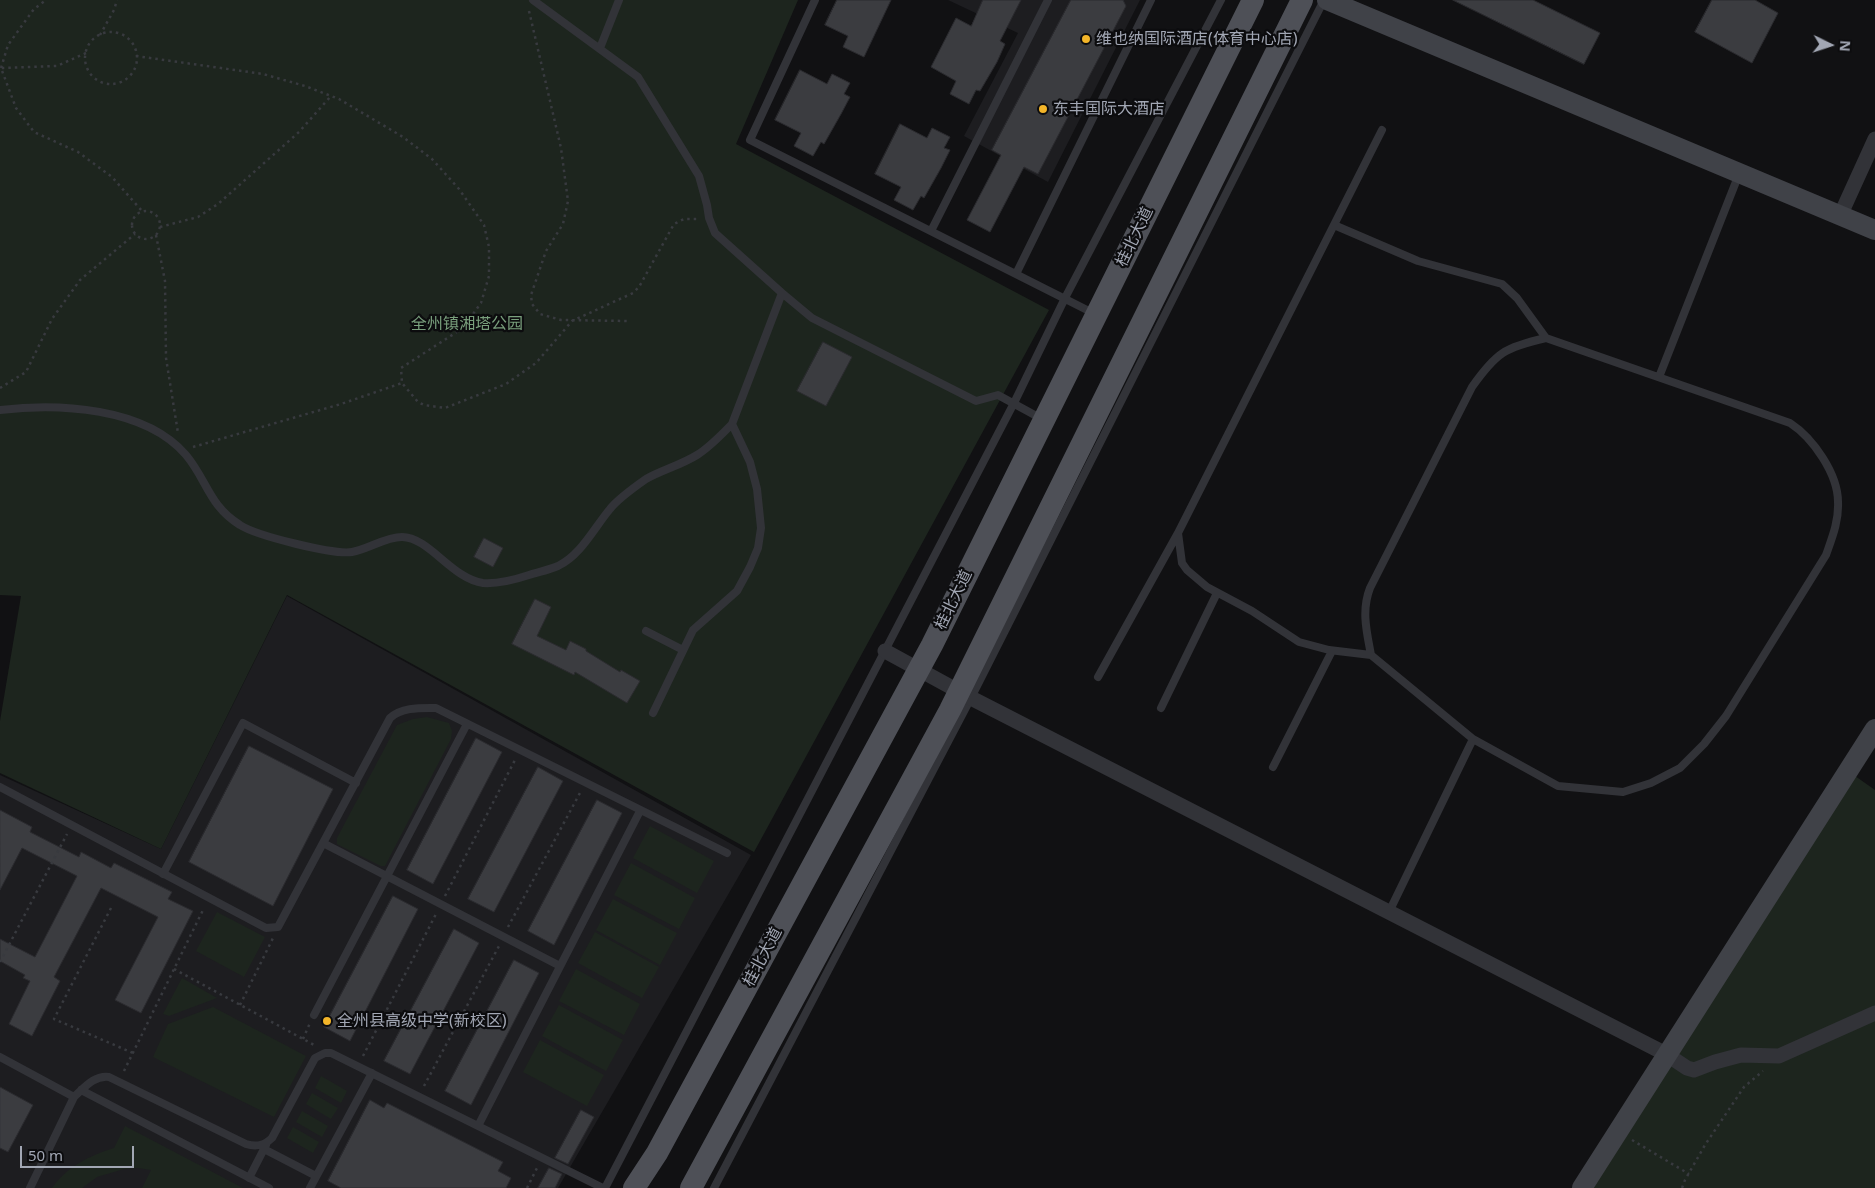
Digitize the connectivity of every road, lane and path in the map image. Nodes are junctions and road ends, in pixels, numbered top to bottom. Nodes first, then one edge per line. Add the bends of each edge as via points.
1 (46, 0) edge
2 (117, 0) edge
3 (533, 0) edge
4 (619, 0) edge
5 (815, 0) edge
6 (1048, 0) edge
7 (1151, 0) edge
8 (1220, 0) edge
9 (1253, 0) edge
10 (1302, 0) edge
11 (1326, 0) edge
12 (528, 9) dead end
13 (100, 35) junction
14 (600, 48) junction
15 (86, 53) junction
16 (136, 56) junction
17 (1, 68) edge
18 (331, 96) junction
19 (1382, 130) dead end
20 (1875, 139) edge
21 (1739, 174) junction
22 (142, 211) junction
23 (1840, 216) junction
24 (709, 218) junction
25 (1334, 225) junction
26 (160, 227) junction
27 (1875, 230) edge
28 (931, 231) junction
29 (135, 234) junction
30 (156, 236) junction
31 (1016, 274) junction
32 (782, 293) junction
33 (1064, 298) junction
34 (1096, 314) junction
35 (572, 321) junction
36 (627, 321) dead end
37 (1546, 338) junction
38 (1659, 377) junction
39 (402, 383) junction
40 (0, 388) edge
41 (1013, 404) junction
42 (0, 410) edge
43 (1044, 420) junction
44 (732, 424) junction
45 (181, 451) junction
46 (1178, 533) junction
47 (1217, 593) junction
48 (646, 631) dead end
49 (683, 650) junction
50 (885, 651) junction
51 (1332, 651) junction
52 (1371, 655) junction
53 (919, 670) junction
54 (1098, 678) dead end
55 (965, 694) junction
56 (1161, 708) dead end
57 (653, 713) dead end
58 (467, 724) junction
59 (1875, 729) edge
60 (1473, 738) junction
61 (1273, 767) dead end
62 (356, 782) junction
63 (0, 787) edge
64 (640, 810) junction
65 (72, 826) junction
66 (323, 843) junction
67 (727, 854) dead end
68 (163, 874) junction
69 (387, 876) junction
70 (210, 898) junction
71 (111, 908) dead end
72 (1389, 912) junction
73 (278, 927) junction
74 (0, 962) edge
75 (560, 966) junction
76 (174, 970) junction
77 (240, 1005) junction
78 (1875, 1012) edge
79 (314, 1016) joint
80 (303, 1039) junction
81 (133, 1053) junction
82 (331, 1053) junction
83 (1666, 1054) junction
84 (1780, 1056) junction
85 (0, 1057) edge
86 (372, 1073) junction
87 (119, 1081) junction
88 (81, 1090) junction
89 (74, 1097) junction
90 (478, 1126) junction
91 (1617, 1132) junction
92 (266, 1146) junction
93 (543, 1158) junction
94 (1688, 1174) junction
95 (316, 1176) junction
96 (249, 1178) junction
97 (30, 1188) edge
98 (269, 1188) edge
99 (310, 1188) edge
100 (527, 1188) edge
101 (604, 1188) edge
102 (634, 1188) edge
103 (691, 1188) edge
104 (714, 1188) edge
105 (1582, 1188) edge
106 (1682, 1188) edge

1 - 17 path via 34,9 8,46
2 - 13 path
3 - 14 lane
4 - 14 lane
5 - 28 lane via 750,140
6 - 28 lane
7 - 31 lane
8 - 33 lane
9 - 34 main road, 桂北大道
10 - 55 main road
11 - 21 main road
11 - 55 lane
12 - 35 path via 561,148 568,201 563,224 546,251 531,295 532,304 540,314
13 - 15 path via 91,42
13 - 16 path via 122,35 132,43
14 - 24 lane via 638,77 699,176
15 - 16 path via 86,66 92,76 111,84 129,76 136,65
15 - 17 path via 57,66
16 - 18 path via 263,74
17 - 22 path via 16,108 34,132 78,152 112,177
18 - 26 path via 299,132 218,204 198,218
18 - 39 path via 403,136 432,160 459,189 484,225 489,247 489,276 481,303 462,328 401,368
19 - 25 lane
20 - 23 street
21 - 23 main road
21 - 38 lane
22 - 26 path via 155,214
22 - 29 path via 132,221
23 - 27 main road
24 - 32 lane via 715,233
24 - 35 path via 684,219 674,224 640,287
25 - 37 lane via 1418,261 1502,284 1517,298
25 - 46 lane
26 - 30 path
28 - 31 lane
29 - 30 path via 147,239
29 - 40 path via 80,280 52,319 26,372
30 - 45 path via 165,281 166,358
31 - 33 lane
32 - 41 lane via 812,318 976,401 998,395
32 - 44 lane
33 - 34 lane
33 - 41 lane
34 - 43 main road, 桂北大道
35 - 36 path
35 - 39 path via 536,363 506,384 444,408 418,402
37 - 38 lane
37 - 52 lane via 1522,343 1494,359 1472,387 1367,596 1365,620
38 - 60 lane via 1790,423 1809,438 1823,458 1838,501 1836,526 1826,555 1726,716 1680,768 1651,783 1623,792 1558,786
39 - 45 path
41 - 43 lane
41 - 50 lane
42 - 45 lane via 50,406 116,415 165,437
43 - 53 main road, 桂北大道
44 - 45 lane via 697,456 646,479 610,508 593,533 559,566 489,583 476,582 461,574 411,538 396,537 339,553 254,532 228,517 216,505
44 - 49 lane via 750,462 757,489 761,528 758,548 737,591 693,630
46 - 47 lane via 1180,552 1187,570
46 - 54 lane
47 - 51 lane via 1252,610 1294,639
47 - 56 lane
48 - 49 lane
49 - 57 lane
50 - 53 street
50 - 101 lane
51 - 52 lane
51 - 61 lane
52 - 60 lane
53 - 55 street
53 - 102 main road, 桂北大道 via 657,1153
55 - 72 street
55 - 103 main road
55 - 104 lane
58 - 62 lane via 436,708 397,713 390,718
58 - 64 lane
58 - 69 lane
59 - 83 main road
60 - 72 lane
62 - 66 lane
62 - 68 lane via 243,724
63 - 65 lane
64 - 67 lane
64 - 75 lane
65 - 68 lane
65 - 74 path
66 - 69 lane
66 - 73 lane
68 - 70 lane
69 - 75 lane
69 - 79 lane
70 - 73 lane via 266,928
70 - 76 path
71 - 81 path via 54,1019
72 - 83 street
73 - 77 path
75 - 90 lane
76 - 77 path
76 - 81 path
77 - 80 path
78 - 84 street
79 - 80 path
80 - 82 path
81 - 87 path
82 - 86 lane
82 - 92 lane via 315,1058
83 - 84 street via 1694,1070 1740,1055
83 - 91 main road
84 - 94 path via 1744,1087
85 - 89 lane
86 - 90 lane
86 - 95 lane
87 - 88 lane via 101,1076
87 - 92 lane via 246,1144
88 - 89 lane
88 - 96 lane
89 - 97 lane
90 - 93 lane
91 - 94 path
91 - 105 main road
92 - 95 lane
92 - 96 lane
93 - 100 path
93 - 101 lane
94 - 106 path
95 - 99 lane
96 - 98 lane

